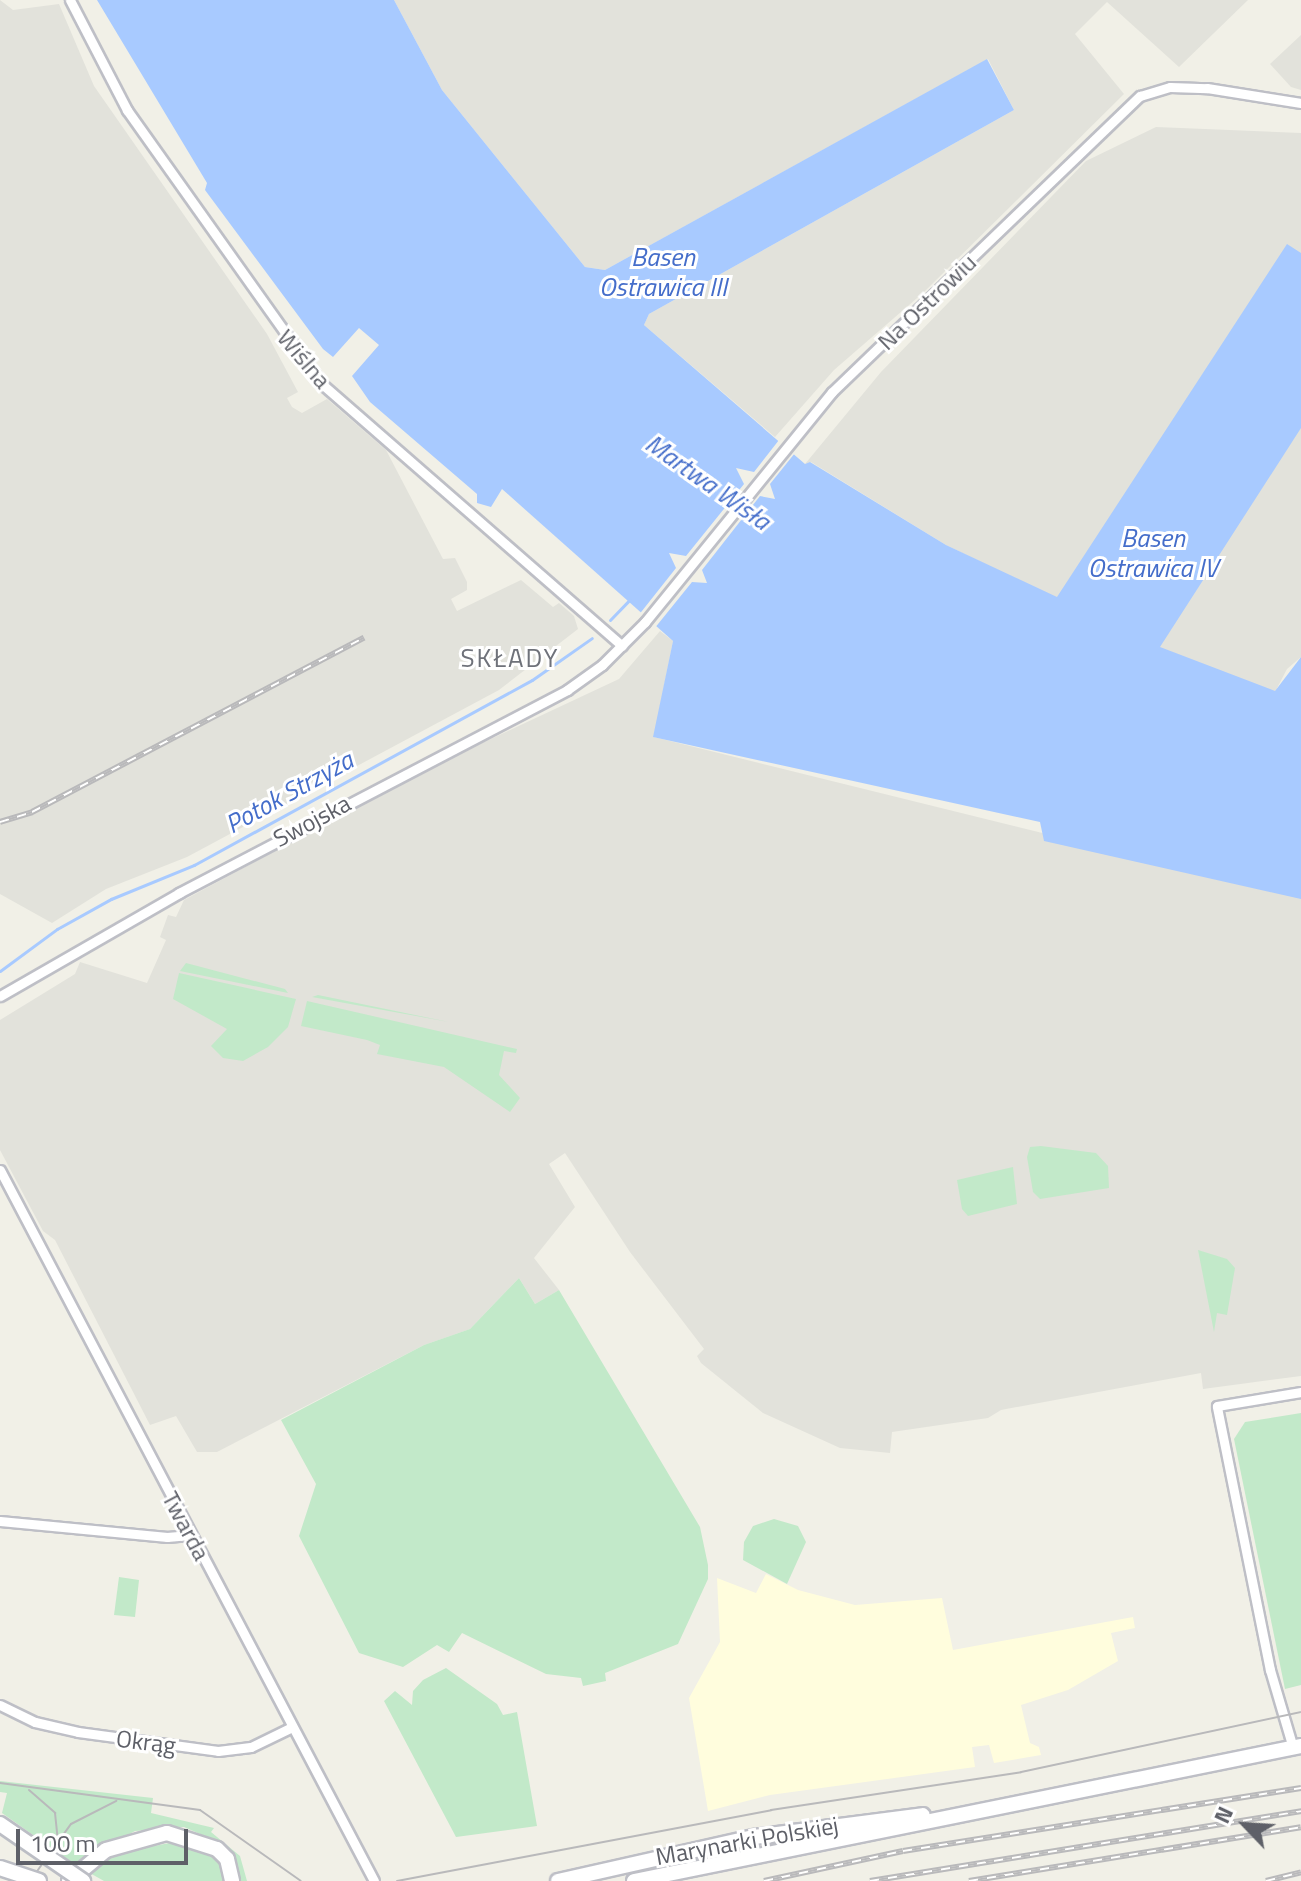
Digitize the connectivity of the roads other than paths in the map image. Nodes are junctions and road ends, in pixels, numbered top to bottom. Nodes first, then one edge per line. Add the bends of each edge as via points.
1 (70, 0) edge
2 (1301, 103) edge
3 (622, 646) junction
4 (0, 996) edge
5 (0, 1170) edge
6 (1301, 1392) edge
7 (0, 1521) edge
8 (190, 1535) junction
9 (0, 1705) edge
10 (292, 1727) junction
11 (1297, 1747) edge
12 (938, 1817) junction
13 (0, 1824) edge
14 (728, 1841) junction
15 (730, 1859) junction
16 (0, 1868) edge
17 (39, 1881) edge
18 (69, 1881) edge
19 (83, 1881) edge
20 (232, 1881) edge
21 (374, 1881) edge
22 (558, 1881) edge
23 (634, 1881) edge

1 - 3 street, Wiślna via 127,110 322,384
2 - 3 street, Na Ostrowiu via 1207,88 1170,87 1140,96 842,382
3 - 4 street, Swojska via 567,690 193,885
5 - 8 street, Twarda
6 - 11 street via 1217,1406 1270,1670
7 - 8 street
8 - 10 street, Twarda
9 - 10 street, Okrąg via 35,1722 99,1736 218,1751 251,1747
10 - 21 street, Twarda
11 - 12 main road, Marynarki Polskiej
12 - 14 main road, Marynarki Polskiej via 888,1817
12 - 15 main road, Marynarki Polskiej
13 - 19 main road, bridge
14 - 15 main road
14 - 22 main road, Marynarki Polskiej
15 - 23 main road, Marynarki Polskiej
16 - 17 main road, bridge
18 - 20 main road via 106,1850 167,1833 203,1840 217,1849 227,1859

